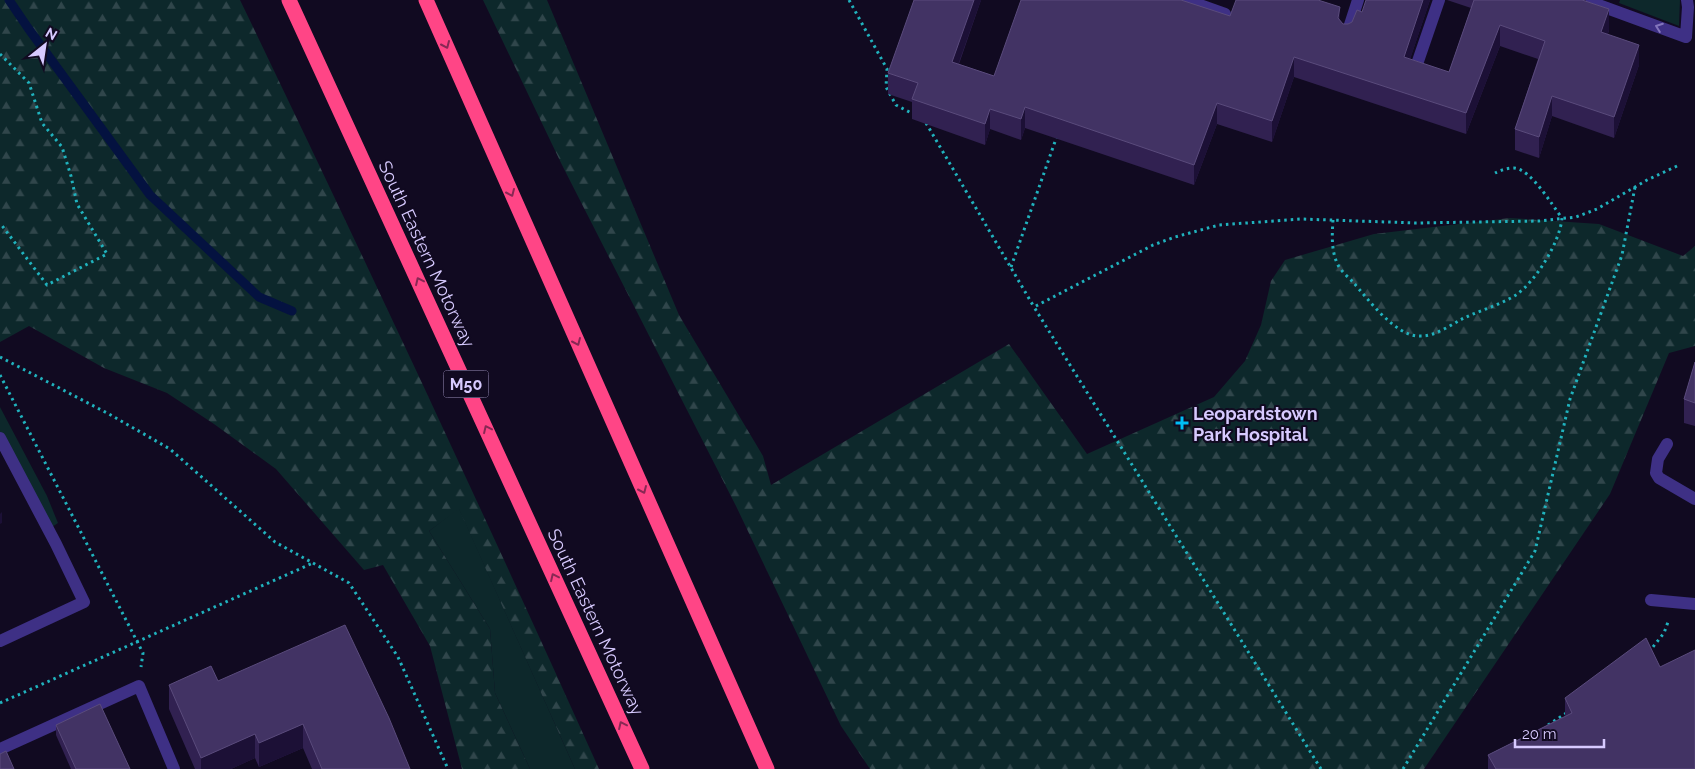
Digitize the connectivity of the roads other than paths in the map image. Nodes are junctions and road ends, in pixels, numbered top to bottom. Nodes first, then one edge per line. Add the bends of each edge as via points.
1 (289, 0) edge
2 (426, 0) edge
3 (1186, 0) edge
4 (1358, 0) edge
5 (1438, 0) edge
6 (1584, 0) edge
7 (1686, 0) edge
8 (1225, 14) edge
9 (1346, 37) edge
10 (1416, 67) edge
11 (0, 438) edge
12 (1667, 444) dead end
13 (1695, 499) edge
14 (1651, 600) dead end
15 (1695, 604) edge
16 (0, 641) edge
17 (0, 749) edge
18 (174, 769) edge
19 (642, 769) edge
20 (767, 769) edge

19 -> 1 highway, South Eastern Motorway / M50
2 -> 20 highway
3 - 8 street
4 - 9 street
5 - 10 street
7 -> 6 street via 1686,40
11 - 16 street via 84,602
12 - 13 street via 1658,459 1656,473
14 - 15 street
17 - 18 street via 138,686

